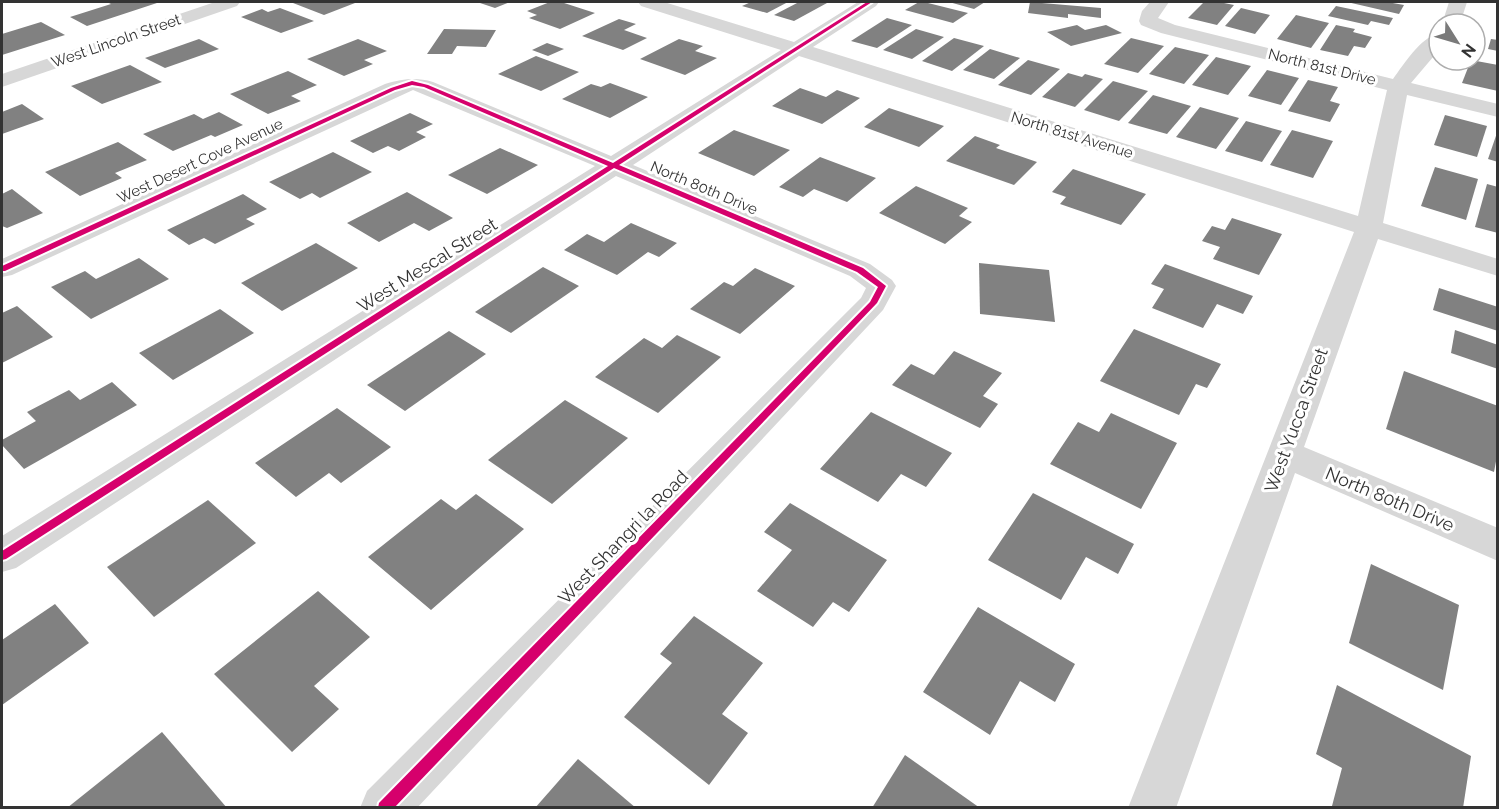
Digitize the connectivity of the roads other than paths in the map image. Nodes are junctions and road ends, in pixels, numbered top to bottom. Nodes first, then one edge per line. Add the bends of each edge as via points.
1 (231, 2) edge
2 (646, 2) edge
3 (870, 2) edge
4 (1160, 2) edge
5 (797, 48) junction
6 (1427, 51) edge
7 (2, 81) edge
8 (412, 83) joint
9 (1398, 86) junction
10 (1497, 111) edge
11 (614, 166) junction
12 (1369, 227) junction
13 (1497, 268) edge
14 (2, 269) edge
15 (882, 286) joint
16 (1283, 453) junction
17 (1497, 545) edge
18 (2, 556) edge
19 (384, 807) edge
20 (1152, 807) edge

1 - 7 street, West Lincoln Street
2 - 5 street, North 81st Avenue
3 - 5 street, West Mescal Street
4 - 9 street, North 81st Drive via 1148,21 1168,29
5 - 11 street, West Mescal Street
5 - 12 street, North 81st Avenue
6 - 9 street, West Yucca Street
8 - 11 street, North 80th Drive
8 - 14 street, West Desert Cove Avenue
9 - 10 street, North 81st Drive
9 - 12 street, West Yucca Street
11 - 15 street, North 80th Drive via 860,270
11 - 18 street, West Mescal Street
12 - 13 street, North 81st Avenue
12 - 16 street, West Yucca Street
15 - 19 street, West Shangri la Road via 873,303
16 - 17 street, North 80th Drive
16 - 20 street, West Yucca Street

